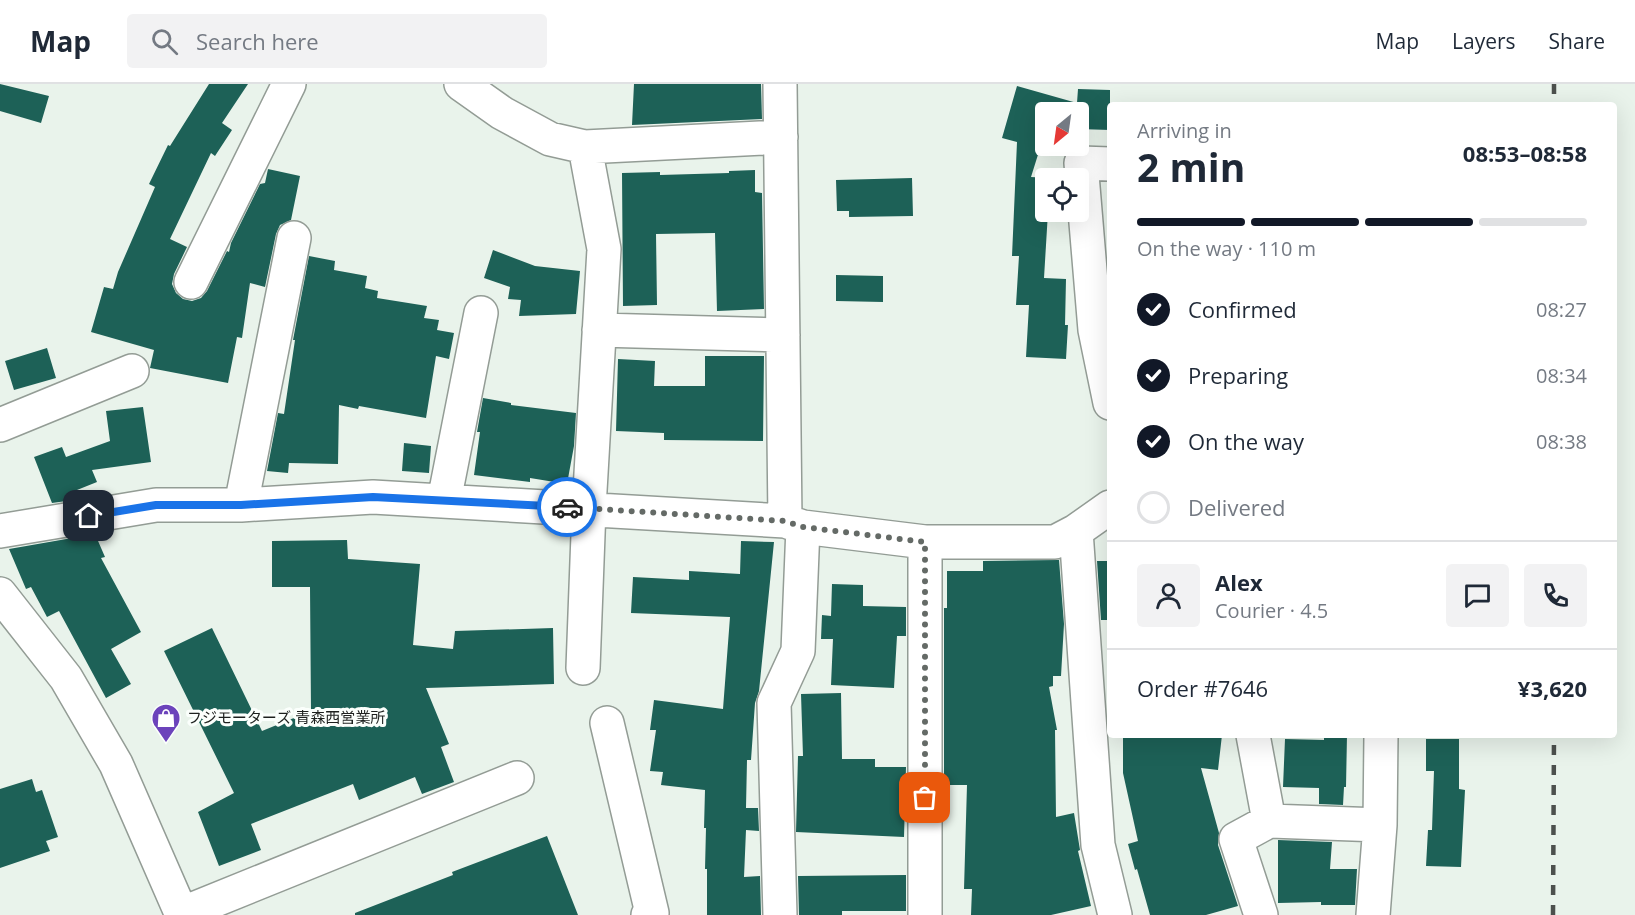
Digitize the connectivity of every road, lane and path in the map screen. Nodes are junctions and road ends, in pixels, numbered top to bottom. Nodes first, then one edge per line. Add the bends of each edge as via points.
1 (289, 84) edge
2 (461, 84) edge
3 (780, 84) edge
4 (781, 137) junction
5 (585, 147) junction
6 (1107, 164) edge
7 (294, 238) dead end
8 (191, 282) dead end
9 (481, 313) dead end
10 (599, 330) junction
11 (1103, 330) edge
12 (783, 335) junction
13 (132, 371) dead end
14 (1107, 372) edge
15 (0, 425) edge
16 (444, 501) junction
17 (241, 505) junction
18 (589, 508) junction
19 (1107, 509) edge
20 (794, 524) junction
21 (0, 531) edge
22 (1077, 531) junction
23 (925, 542) junction
24 (0, 594) edge
25 (583, 668) dead end
26 (607, 723) dead end
27 (1255, 738) edge
28 (1381, 738) edge
29 (517, 778) dead end
30 (1269, 821) junction
31 (1380, 825) junction
32 (182, 915) edge
33 (648, 915) edge
34 (780, 915) edge
35 (925, 915) edge
36 (1115, 915) edge
37 (1261, 915) edge
38 (1373, 915) edge

1 - 8 street
2 - 5 street via 550,139
3 - 4 street
4 - 5 street
4 - 12 street
5 - 10 street via 604,249
6 - 11 street via 1082,163
7 - 17 street
9 - 16 street
10 - 12 street
10 - 18 street
11 - 14 street
12 - 20 street
13 - 15 street
16 - 17 street via 373,497
16 - 18 street
17 - 21 street via 156,505
18 - 20 street
18 - 25 street
19 - 22 street
20 - 23 street
20 - 34 street via 798,651 774,703
22 - 23 street via 1055,542
22 - 36 street via 1097,834
23 - 35 street
24 - 32 street via 66,678 116,764
26 - 33 street via 652,914
27 - 30 street
28 - 31 street
29 - 32 street
30 - 31 street
30 - 37 street via 1236,839
31 - 38 street

